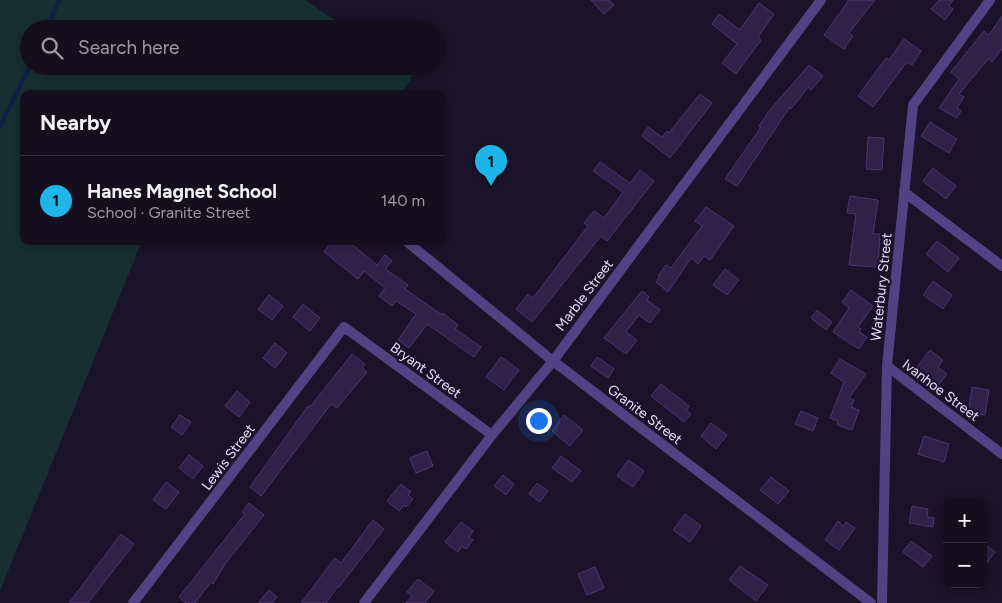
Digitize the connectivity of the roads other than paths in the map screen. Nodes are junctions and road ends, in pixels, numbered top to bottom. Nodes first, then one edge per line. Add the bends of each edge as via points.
1 (822, 0) edge
2 (990, 0) edge
3 (904, 192) junction
4 (411, 245) edge
5 (1002, 266) edge
6 (344, 327) joint
7 (553, 361) junction
8 (887, 366) junction
9 (492, 435) junction
10 (1002, 454) edge
11 (133, 603) edge
12 (364, 603) edge
13 (872, 603) edge
14 (882, 603) edge

1 - 7 street, Marble Street
2 - 3 street, Waterbury Street via 913,105
3 - 5 street
3 - 8 street, Waterbury Street
4 - 7 street, Granite Street
6 - 9 street, Bryant Street
6 - 11 street, Lewis Street
7 - 9 street, Marble Street
7 - 13 street, Granite Street
8 - 10 street, Ivanhoe Street
8 - 14 street, Waterbury Street
9 - 12 street, Marble Street

